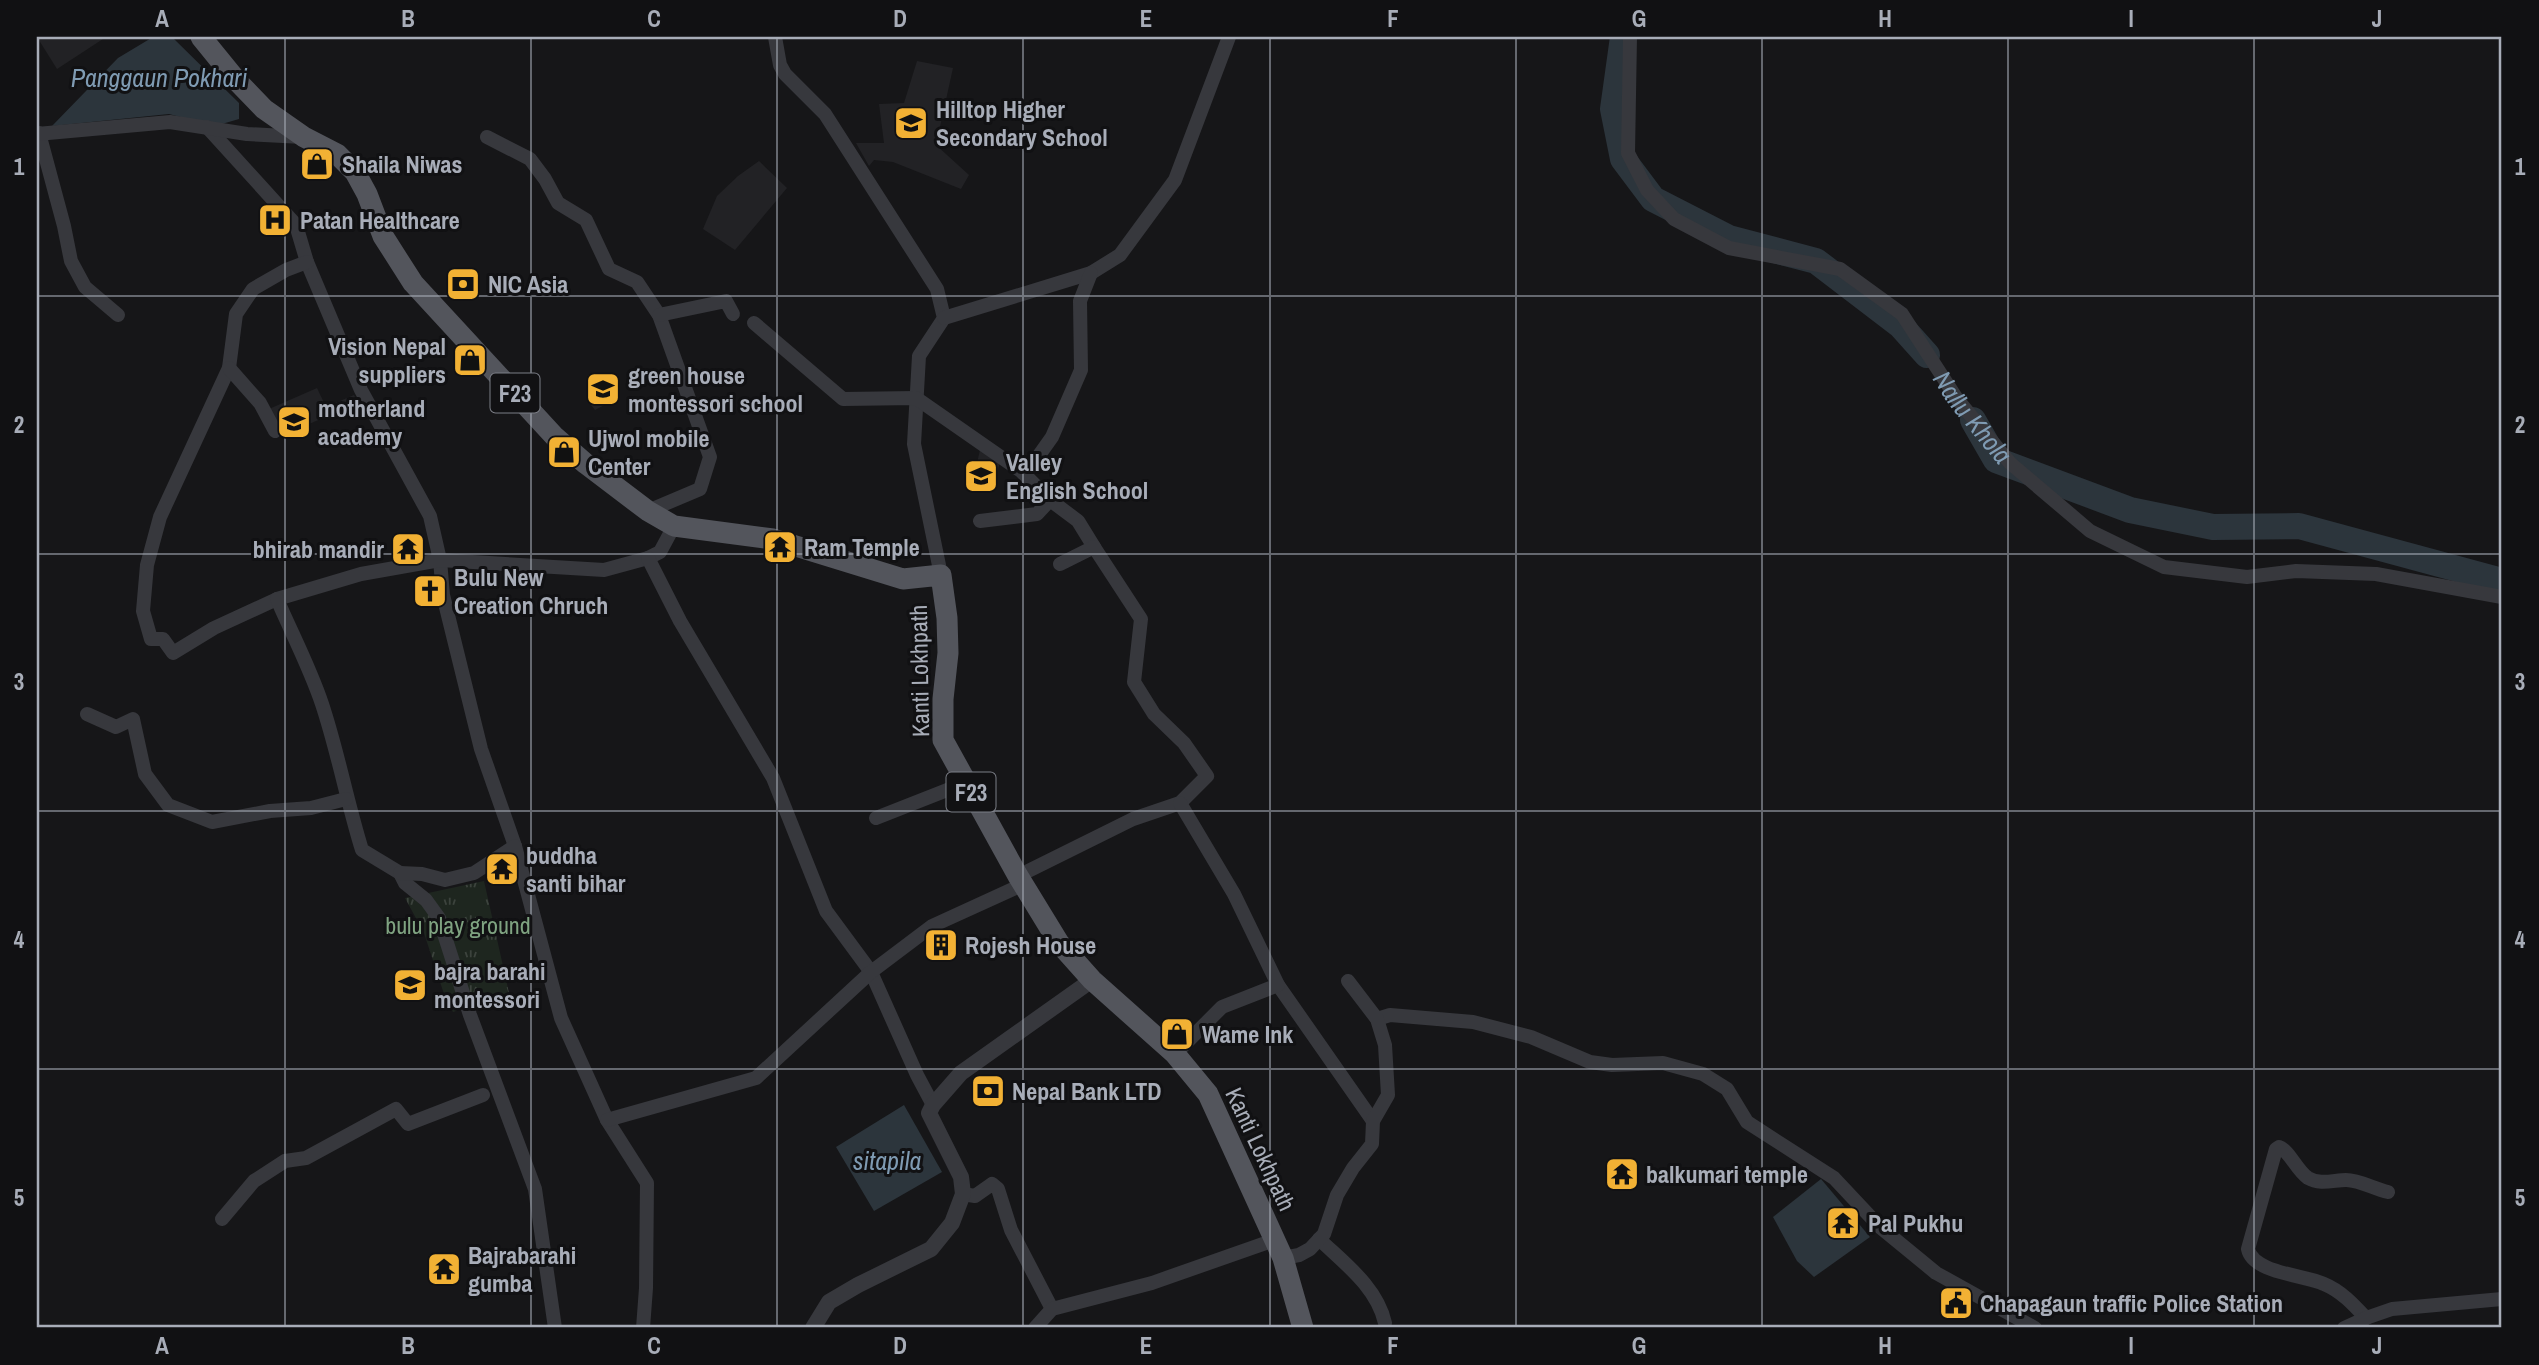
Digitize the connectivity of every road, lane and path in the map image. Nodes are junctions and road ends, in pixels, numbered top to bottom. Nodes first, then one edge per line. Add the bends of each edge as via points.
1 (201, 37) edge
2 (775, 37) edge
3 (1229, 37) edge
4 (1630, 37) edge
5 (207, 127) junction
6 (38, 133) edge
7 (304, 136) junction
8 (487, 137) dead end
9 (307, 262) junction
10 (1091, 273) junction
11 (733, 314) dead end
12 (118, 315) dead end
13 (659, 315) junction
14 (944, 318) junction
15 (754, 323) dead end
16 (229, 368) junction
17 (916, 398) junction
18 (275, 431) dead end
19 (1024, 475) junction
20 (1050, 500) junction
21 (648, 511) junction
22 (980, 521) dead end
23 (674, 526) junction
24 (1094, 547) junction
25 (648, 558) junction
26 (440, 560) junction
27 (1060, 564) dead end
28 (941, 575) junction
29 (2502, 597) edge
30 (277, 599) junction
31 (87, 714) dead end
32 (965, 783) junction
33 (346, 799) junction
34 (1180, 803) junction
35 (876, 818) dead end
36 (515, 846) junction
37 (400, 873) junction
38 (1021, 880) junction
39 (871, 972) junction
40 (1092, 981) junction
41 (1348, 981) dead end
42 (1278, 985) junction
43 (1377, 1019) junction
44 (1175, 1054) junction
45 (482, 1095) dead end
46 (933, 1105) junction
47 (607, 1120) junction
48 (1373, 1121) junction
49 (2388, 1192) dead end
50 (963, 1194) junction
51 (222, 1219) dead end
52 (1320, 1238) junction
53 (1279, 1249) junction
54 (2502, 1299) edge
55 (1052, 1308) junction
56 (2366, 1318) junction
57 (1385, 1323) dead end
58 (555, 1328) edge
59 (643, 1328) edge
60 (813, 1328) edge
61 (1035, 1328) edge
62 (1303, 1328) edge
63 (2035, 1328) edge
64 (2344, 1328) edge

1 - 7 main road, Kanti Lokhpath / F23 via 264,109
2 - 14 street via 785,74 825,114 937,289
3 - 10 street via 1175,180 1120,255
4 - 29 street via 1628,153 1656,200 1674,219 1729,248 1840,269 1902,314 1957,398 2010,463 2090,531 2164,567 2247,577 2297,571 2376,574
5 - 6 street via 170,122
5 - 7 street
5 - 9 street via 296,225
6 - 12 street via 71,261 85,287
7 - 21 main road, Kanti Lokhpath / F23 via 337,154 355,172 383,236 413,283 441,314 555,437
8 - 13 street via 530,159 558,203 586,220 609,270 637,282
9 - 16 street via 253,289 236,314
9 - 26 street via 361,390 430,516
10 - 14 street
10 - 19 street via 1080,301 1080,370 1052,437
11 - 13 street via 726,301
13 - 21 street via 710,457 700,489
14 - 17 street via 919,356
15 - 17 street via 843,399
16 - 18 street via 260,403
16 - 30 street via 160,517 147,565 143,611 151,639 163,639 173,653
17 - 19 street
17 - 28 street via 914,444
19 - 20 street
20 - 22 street via 1038,514
20 - 24 street via 1078,521
21 - 23 main road, Kanti Lokhpath / F23
23 - 25 street via 660,552
23 - 28 main road, Kanti Lokhpath / F23 via 773,539 903,579
24 - 27 street
24 - 34 street via 1141,619 1134,682 1154,714 1184,743 1207,776
25 - 26 street via 604,569
25 - 39 street via 773,778 826,911
26 - 30 street via 361,573
26 - 36 street via 443,595 481,749
28 - 32 main road, Kanti Lokhpath / F23 via 948,653 943,740
30 - 33 street via 321,702 344,777
31 - 33 street via 117,727 133,719 145,774 168,806 212,822
32 - 35 street
32 - 38 main road, Kanti Lokhpath / F23
33 - 37 street via 362,850
34 - 38 street via 1133,819
34 - 42 street via 1234,894
36 - 37 street via 474,873 454,878
36 - 47 street via 561,1018
37 - 58 street via 439,918 535,1189
38 - 39 street via 932,926
38 - 40 main road, Kanti Lokhpath / F23 via 1059,943
39 - 46 street
39 - 47 street via 756,1078
40 - 44 main road, Kanti Lokhpath / F23
40 - 46 street via 961,1073
41 - 43 street
42 - 44 street via 1222,1007
42 - 48 street
43 - 48 street via 1385,1045 1388,1095
43 - 63 street via 1390,1015 1473,1022 1531,1037 1590,1062 1663,1063 1703,1074 1727,1089 1747,1122 1834,1178 1880,1227 1936,1273
44 - 53 main road, Kanti Lokhpath / F23 via 1208,1094
45 - 51 street via 408,1124 396,1109 306,1158 285,1161 254,1181
46 - 50 street via 929,1114 961,1177
47 - 59 street via 647,1184
48 - 52 street via 1372,1144 1337,1195
49 - 56 street via 2348,1180 2308,1178 2282,1147 2276,1149 2248,1250 2262,1266 2334,1289
50 - 55 street via 975,1196 992,1184 998,1189 1011,1230
50 - 60 street via 952,1223 931,1249 829,1302
52 - 53 street via 1299,1255
52 - 57 street via 1370,1289
53 - 55 street
53 - 62 main road, Kanti Lokhpath / F23
54 - 56 street via 2392,1309
55 - 61 street
56 - 64 street

